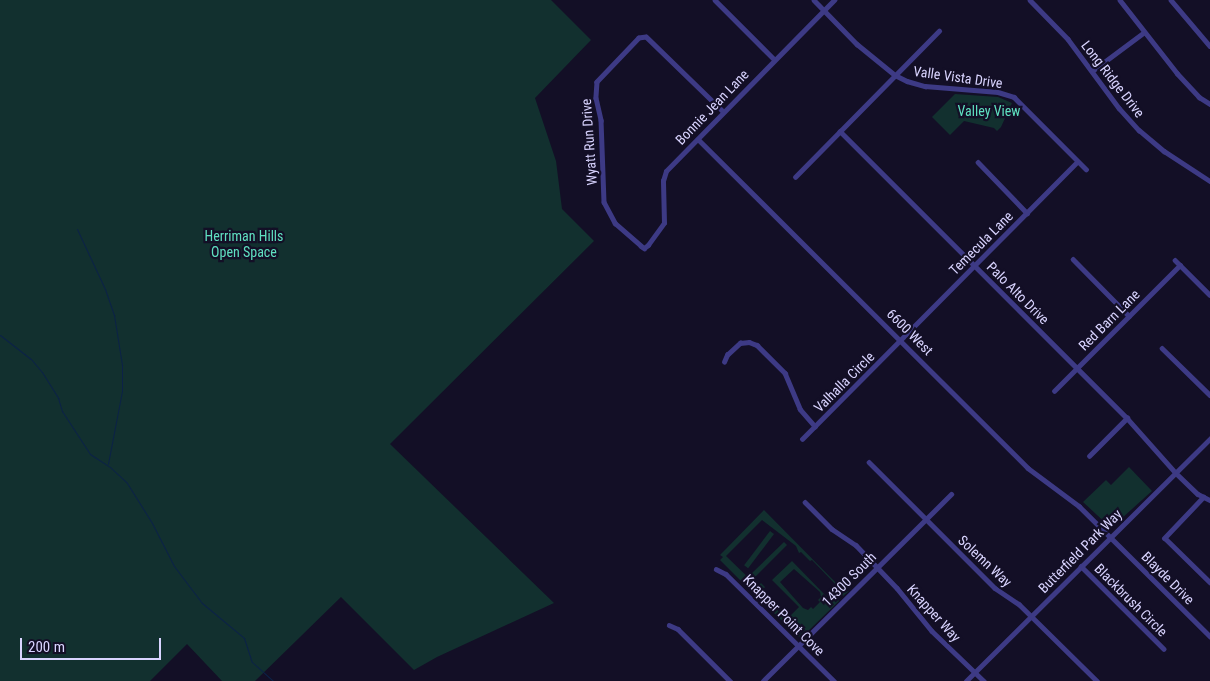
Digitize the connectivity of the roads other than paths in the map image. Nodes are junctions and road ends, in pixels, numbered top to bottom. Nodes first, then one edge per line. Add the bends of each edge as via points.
1 (715, 0) edge
2 (814, 0) edge
3 (834, 0) edge
4 (1030, 0) edge
5 (1120, 0) edge
6 (1171, 0) edge
7 (825, 10) junction
8 (939, 31) dead end
9 (1143, 33) junction
10 (1210, 46) edge
11 (774, 59) junction
12 (1092, 71) junction
13 (895, 75) junction
14 (1210, 104) edge
15 (723, 112) junction
16 (840, 131) junction
17 (698, 139) junction
18 (978, 162) dead end
19 (1077, 162) junction
20 (1086, 170) dead end
21 (795, 177) dead end
22 (1210, 181) edge
23 (1027, 213) junction
24 (644, 248) joint
25 (1072, 259) dead end
26 (1175, 260) dead end
27 (974, 265) junction
28 (1180, 265) junction
29 (1210, 295) edge
30 (1129, 316) junction
31 (902, 340) junction
32 (1162, 348) dead end
33 (724, 362) dead end
34 (1077, 368) junction
35 (1054, 391) dead end
36 (1210, 395) edge
37 (1127, 418) junction
38 (815, 426) junction
39 (802, 439) dead end
40 (1210, 439) edge
41 (1090, 456) dead end
42 (869, 462) dead end
43 (1176, 473) junction
44 (951, 494) dead end
45 (1204, 497) junction
46 (1210, 500) edge
47 (805, 502) dead end
48 (926, 519) junction
49 (1110, 537) junction
50 (1081, 566) junction
51 (877, 567) junction
52 (716, 569) dead end
53 (1210, 582) edge
54 (1031, 616) junction
55 (668, 625) dead end
56 (1210, 636) edge
57 (799, 645) junction
58 (1164, 649) dead end
59 (974, 673) junction
60 (730, 681) edge
61 (763, 681) edge
62 (834, 681) edge
63 (966, 681) edge
64 (984, 681) edge
65 (1097, 681) edge

1 - 11 street
2 - 7 street, Valle Vista Drive
3 - 7 street, Bonnie Jean Lane
4 - 12 street, Long Ridge Drive via 1068,39
5 - 9 street
6 - 10 street
7 - 11 street, Bonnie Jean Lane
7 - 13 street, Valle Vista Drive via 856,44
8 - 13 street
9 - 12 street
9 - 14 street via 1199,97
11 - 15 street, Bonnie Jean Lane
12 - 22 street, Long Ridge Drive via 1139,130
13 - 16 street
13 - 19 street, Valle Vista Drive via 925,86 998,92 1014,97
15 - 17 street, Bonnie Jean Lane
15 - 24 street, Wyatt Run Drive via 650,40 642,37 604,73 596,86 606,209 615,223
16 - 21 street
16 - 27 street, Palo Alto Drive
17 - 24 street, Bonnie Jean Lane via 666,171 663,181 664,223
17 - 31 street, 6600 West
18 - 23 street
19 - 20 street, Valle Vista Drive
19 - 23 street, Temecula Lane
23 - 27 street, Temecula Lane
25 - 30 street
26 - 28 street
27 - 31 street, Temecula Lane
27 - 34 street, Palo Alto Drive
28 - 29 street
28 - 30 street, Red Barn Lane
30 - 34 street, Red Barn Lane
31 - 38 street, Valhalla Circle
31 - 49 street, 6600 West via 1028,468 1070,498
32 - 36 street
33 - 38 street via 740,343 757,345 785,373 800,410
34 - 35 street, Red Barn Lane
34 - 37 street, Palo Alto Drive
37 - 41 street
37 - 43 street, Palo Alto Drive
38 - 39 street, Valhalla Circle
40 - 43 street, Butterfield Park Way
42 - 48 street, Solemn Way
43 - 45 street, Palo Alto Drive
43 - 49 street, Butterfield Park Way
44 - 48 street, 14300 South
45 - 46 street, Palo Alto Drive
45 - 53 street via 1165,538
47 - 51 street, Knapper Way
48 - 51 street, 14300 South
48 - 54 street, Solemn Way via 995,588
49 - 50 street, Butterfield Park Way
49 - 56 street, Blayde Drive
50 - 54 street, Butterfield Park Way
50 - 58 street, Blackbrush Circle
51 - 57 street, 14300 South
51 - 59 street, Knapper Way via 932,631
52 - 57 street, Knapper Point Cove via 726,574
54 - 59 street, Butterfield Park Way
54 - 65 street, Solemn Way
55 - 60 street via 678,629
57 - 61 street, 14300 South
57 - 62 street, Knapper Point Cove
59 - 63 street, Butterfield Park Way
59 - 64 street, Knapper Way

